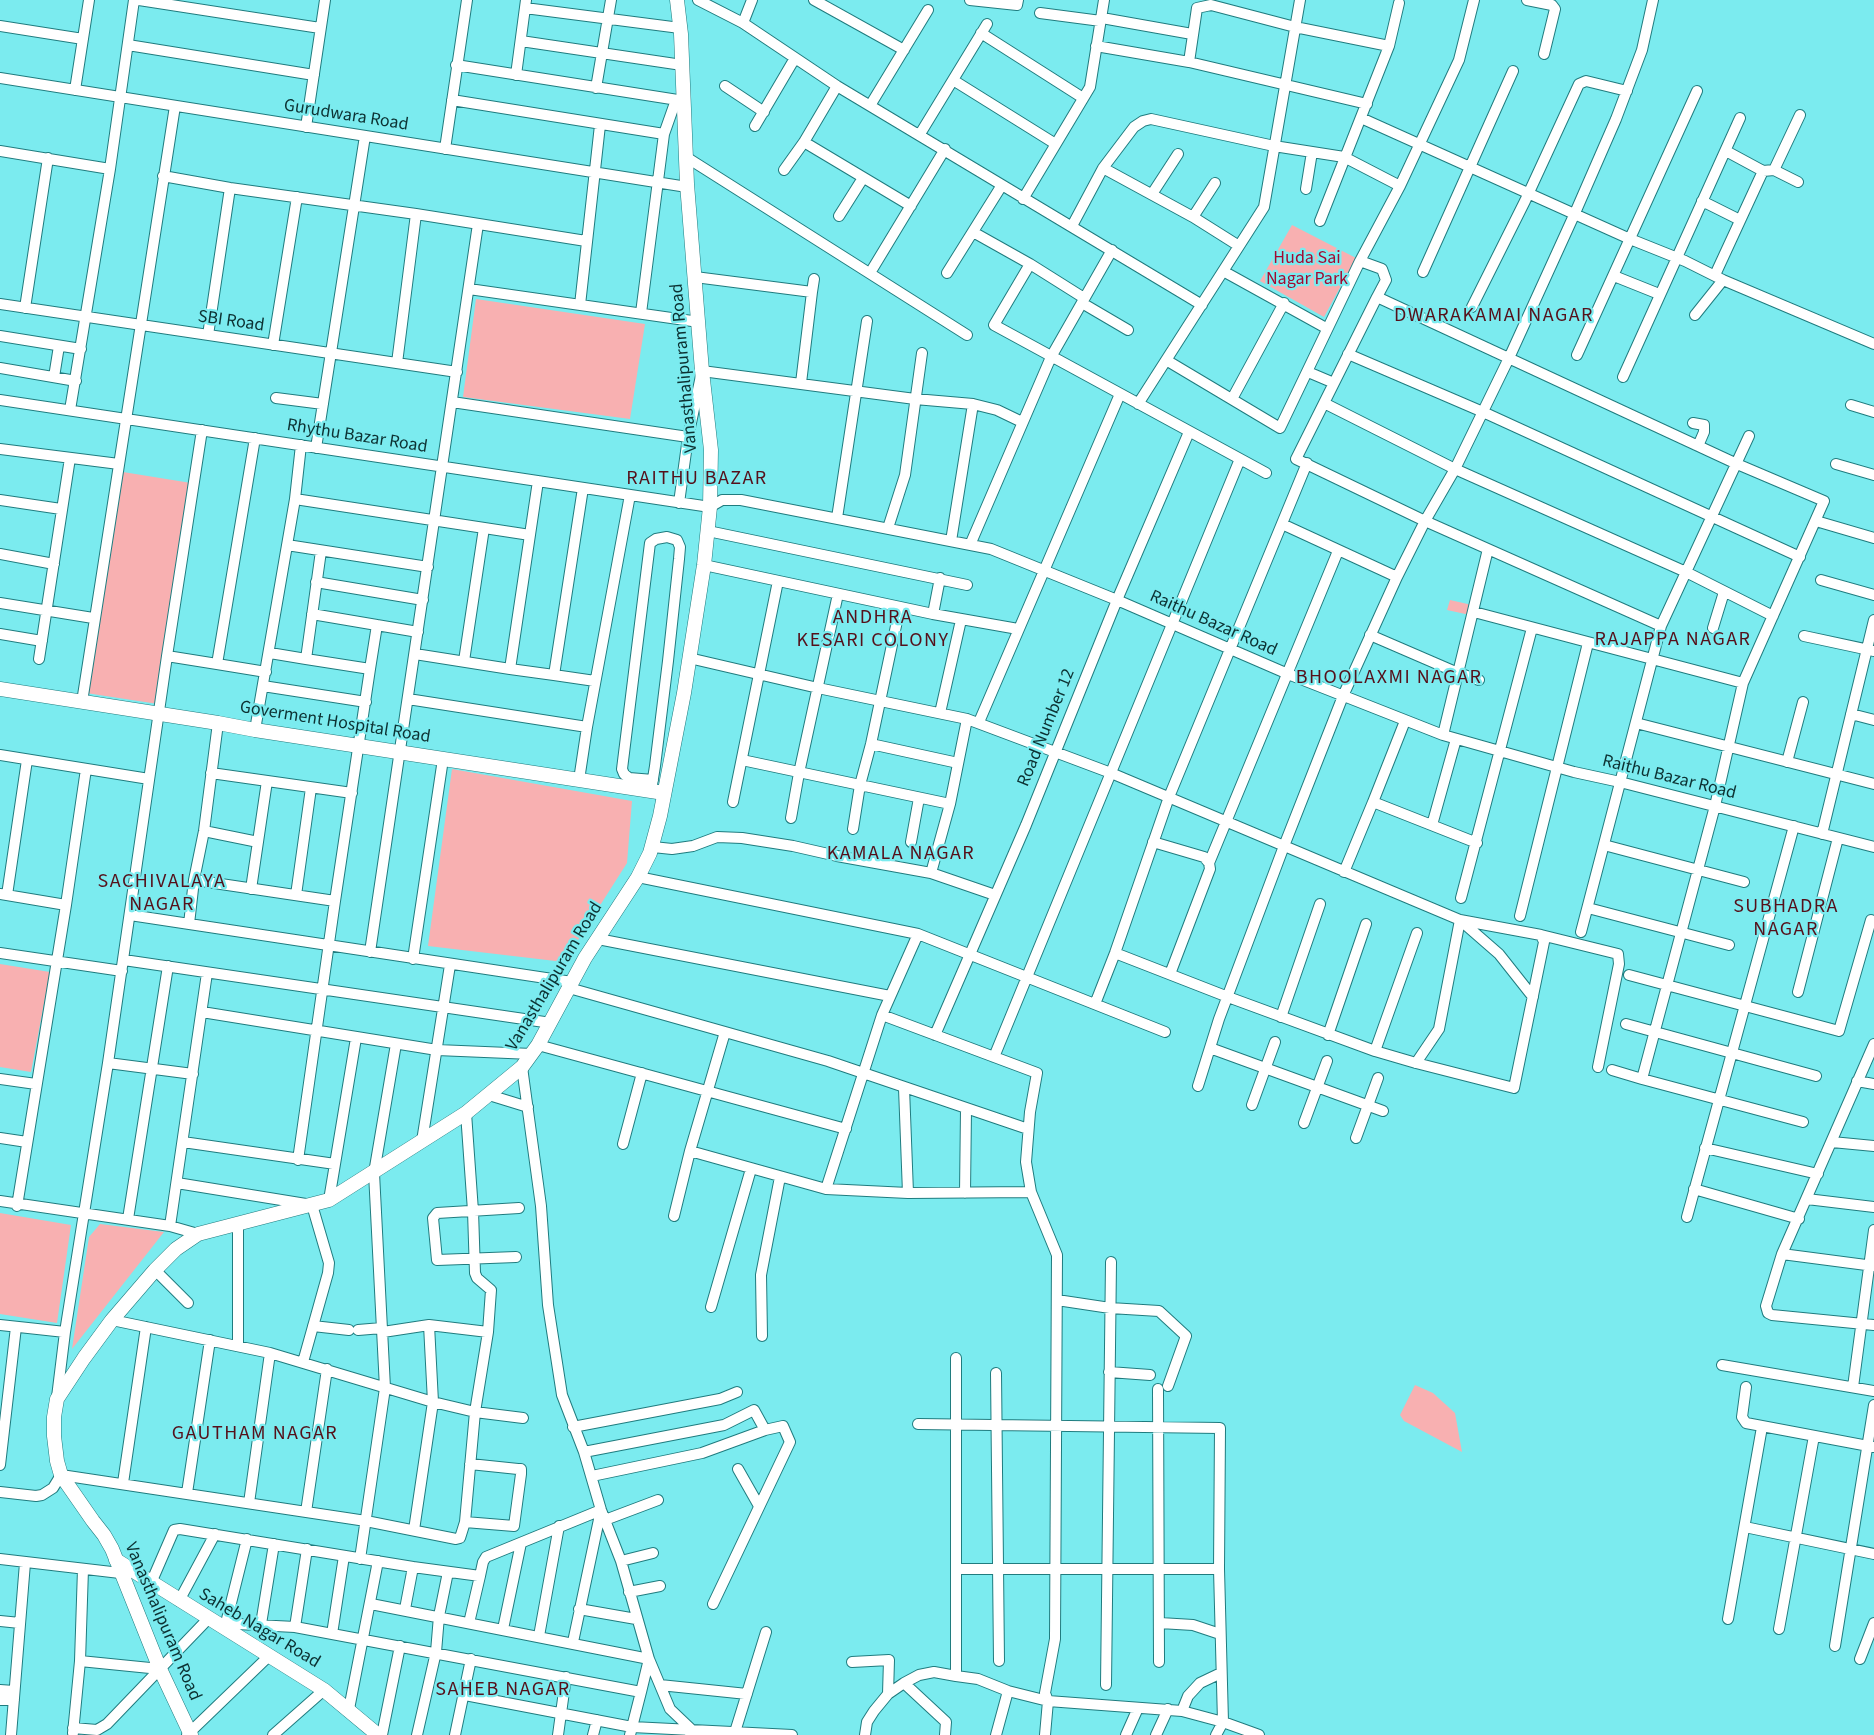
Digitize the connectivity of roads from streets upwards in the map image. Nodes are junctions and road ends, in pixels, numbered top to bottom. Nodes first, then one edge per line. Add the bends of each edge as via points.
1 (89, 0) edge
2 (134, 0) edge
3 (139, 0) edge
4 (325, 0) edge
5 (467, 0) edge
6 (611, 0) edge
7 (676, 0) edge
8 (698, 0) edge
9 (752, 0) edge
10 (814, 0) edge
11 (970, 0) edge
12 (1018, 0) edge
13 (1104, 0) edge
14 (1300, 0) edge
15 (1474, 0) edge
16 (1527, 0) edge
17 (1653, 0) edge
18 (1399, 3) dead end
19 (526, 4) edge
20 (928, 10) dead end
21 (1040, 13) dead end
22 (608, 19) junction
23 (1101, 20) junction
24 (743, 23) junction
25 (0, 26) edge
26 (1295, 27) junction
27 (320, 28) junction
28 (680, 28) junction
29 (1192, 34) junction
30 (83, 39) junction
31 (521, 41) junction
32 (128, 45) junction
33 (1096, 46) junction
34 (1389, 46) junction
35 (904, 50) junction
36 (602, 52) junction
37 (1544, 54) dead end
38 (795, 58) junction
39 (1189, 62) junction
40 (456, 65) junction
41 (682, 65) junction
42 (1513, 71) dead end
43 (314, 75) junction
44 (516, 75) junction
45 (0, 78) edge
46 (952, 80) junction
47 (1285, 83) junction
48 (725, 86) dead end
49 (837, 86) junction
50 (596, 88) junction
51 (75, 90) junction
52 (1627, 91) junction
53 (1697, 91) dead end
54 (122, 98) junction
55 (1083, 98) junction
56 (452, 100) junction
57 (680, 101) junction
58 (871, 104) junction
59 (1367, 104) junction
60 (175, 106) junction
61 (764, 111) junction
62 (1800, 115) dead end
63 (1361, 118) junction
64 (1740, 118) dead end
65 (600, 125) junction
66 (755, 126) dead end
67 (306, 127) junction
68 (664, 134) junction
69 (920, 134) junction
70 (365, 136) junction
71 (804, 142) junction
72 (1054, 143) junction
73 (1419, 144) junction
74 (1274, 146) junction
75 (445, 149) junction
76 (945, 149) junction
77 (0, 151) edge
78 (1725, 151) junction
79 (1312, 152) junction
80 (1178, 154) dead end
81 (686, 157) junction
82 (1344, 157) junction
83 (48, 158) junction
84 (1470, 167) junction
85 (1104, 168) junction
86 (110, 169) junction
87 (784, 170) dead end
88 (1768, 171) junction
89 (594, 172) junction
90 (163, 176) junction
91 (863, 178) junction
92 (657, 182) junction
93 (1798, 182) dead end
94 (1215, 183) dead end
95 (1002, 185) junction
96 (1400, 186) junction
97 (687, 187) junction
98 (230, 188) junction
99 (1305, 189) dead end
100 (1528, 193) junction
101 (1152, 194) junction
102 (297, 197) junction
103 (1023, 199) junction
104 (1702, 201) junction
105 (354, 206) junction
106 (911, 206) junction
107 (1575, 213) junction
108 (416, 214) junction
109 (839, 216) dead end
110 (1193, 217) junction
111 (1740, 220) junction
112 (1320, 221) dead end
113 (478, 224) junction
114 (1072, 226) junction
115 (973, 232) junction
116 (1630, 239) junction
117 (586, 241) junction
118 (1239, 246) junction
119 (1112, 250) junction
120 (1676, 257) junction
121 (1360, 261) junction
122 (1030, 264) junction
123 (1223, 271) junction
124 (1423, 272) dead end
125 (870, 273) junction
126 (947, 273) dead end
127 (1614, 276) junction
128 (695, 277) junction
129 (1719, 278) junction
130 (814, 279) dead end
131 (469, 289) junction
132 (812, 292) junction
133 (1659, 294) junction
134 (1377, 297) junction
135 (1083, 300) junction
136 (1284, 303) junction
137 (0, 304) edge
138 (580, 305) junction
139 (1202, 305) junction
140 (1472, 307) dead end
141 (25, 308) junction
142 (641, 313) junction
143 (1695, 315) dead end
144 (87, 317) junction
145 (867, 321) dead end
146 (699, 322) junction
147 (140, 325) junction
148 (1326, 328) junction
149 (1128, 330) dead end
150 (208, 335) junction
151 (967, 335) dead end
152 (0, 336) edge
153 (1874, 344) edge
154 (273, 345) junction
155 (59, 346) junction
156 (81, 349) junction
157 (331, 353) junction
158 (922, 353) dead end
159 (1348, 354) junction
160 (1577, 355) dead end
161 (1052, 357) junction
162 (1509, 358) junction
163 (1166, 360) junction
164 (397, 363) junction
165 (0, 368) edge
166 (702, 371) junction
167 (456, 372) junction
168 (1308, 372) junction
169 (54, 377) junction
170 (1623, 377) dead end
171 (76, 381) junction
172 (801, 383) junction
173 (1334, 383) junction
174 (855, 391) junction
175 (1120, 394) junction
176 (276, 398) dead end
177 (915, 399) junction
178 (1232, 399) junction
179 (0, 400) edge
180 (452, 402) junction
181 (1324, 403) junction
182 (323, 404) junction
183 (973, 404) junction
184 (1138, 404) junction
185 (1851, 405) dead end
186 (70, 410) junction
187 (1483, 412) junction
188 (1874, 412) edge
189 (126, 419) junction
190 (1022, 422) junction
191 (1693, 423) dead end
192 (202, 430) junction
193 (1189, 432) junction
194 (1749, 436) dead end
195 (688, 437) junction
196 (255, 438) junction
197 (301, 445) junction
198 (1698, 446) junction
199 (316, 448) junction
200 (0, 449) edge
201 (70, 458) junction
202 (1240, 459) junction
203 (1307, 463) junction
204 (119, 464) junction
205 (1737, 464) junction
206 (1836, 464) dead end
207 (443, 467) junction
208 (1455, 469) junction
209 (1266, 473) dead end
210 (1874, 475) edge
211 (537, 481) junction
212 (583, 488) junction
213 (630, 495) junction
214 (295, 499) junction
215 (0, 500) edge
216 (679, 503) junction
217 (710, 507) junction
218 (61, 509) junction
219 (837, 518) junction
220 (1712, 518) junction
221 (435, 520) junction
222 (1425, 521) junction
223 (1815, 521) junction
224 (1282, 524) junction
225 (484, 528) junction
226 (888, 528) junction
227 (708, 531) junction
228 (530, 535) junction
229 (1874, 538) edge
230 (951, 541) junction
231 (287, 545) junction
232 (970, 545) junction
233 (1488, 549) junction
234 (321, 551) junction
235 (1338, 551) junction
236 (0, 554) edge
237 (1800, 557) junction
238 (54, 564) junction
239 (704, 565) junction
240 (428, 567) junction
241 (1044, 570) junction
242 (1686, 572) junction
243 (1396, 577) junction
244 (940, 578) junction
245 (1821, 580) dead end
246 (778, 581) junction
247 (316, 582) junction
248 (967, 585) dead end
249 (1724, 592) junction
250 (838, 594) junction
251 (1874, 595) edge
252 (423, 600) junction
253 (1117, 600) junction
254 (0, 603) edge
255 (900, 607) junction
256 (47, 610) junction
257 (1474, 612) junction
258 (312, 614) junction
259 (933, 614) junction
260 (1773, 616) junction
261 (93, 618) junction
262 (961, 620) junction
263 (1874, 620) edge
264 (1172, 624) junction
265 (377, 625) junction
266 (1661, 626) junction
267 (1532, 628) junction
268 (1713, 628) dead end
269 (1018, 629) junction
270 (418, 632) junction
271 (0, 634) edge
272 (1370, 635) junction
273 (1804, 636) dead end
274 (42, 641) junction
275 (1588, 643) junction
276 (1229, 650) junction
277 (1871, 651) edge
278 (270, 653) junction
279 (415, 654) junction
280 (167, 656) junction
281 (689, 658) junction
282 (39, 659) dead end
283 (306, 659) junction
284 (1653, 660) junction
285 (464, 661) junction
286 (217, 664) junction
287 (370, 669) junction
288 (510, 669) junction
289 (266, 672) junction
290 (1458, 673) junction
291 (760, 674) junction
292 (1288, 674) junction
293 (554, 675) junction
294 (1479, 680) dead end
295 (595, 681) junction
296 (1743, 683) junction
297 (263, 686) junction
298 (818, 688) junction
299 (0, 689) edge
300 (1343, 696) junction
301 (408, 699) junction
302 (880, 700) junction
303 (82, 702) junction
304 (366, 702) junction
305 (1803, 702) dead end
306 (940, 713) junction
307 (160, 714) junction
308 (1851, 714) junction
309 (967, 718) junction
310 (1874, 720) edge
311 (1405, 721) junction
312 (980, 722) junction
313 (218, 723) junction
314 (1636, 723) junction
315 (587, 727) junction
316 (255, 730) junction
317 (1443, 735) junction
318 (1456, 739) junction
319 (871, 744) junction
320 (359, 746) junction
321 (1728, 747) junction
322 (400, 752) junction
323 (1500, 752) junction
324 (1054, 753) junction
325 (0, 755) edge
326 (443, 759) junction
327 (27, 760) junction
328 (742, 760) junction
329 (1787, 762) junction
330 (958, 763) junction
331 (1557, 767) junction
332 (86, 769) junction
333 (211, 773) junction
334 (799, 773) junction
335 (1111, 773) junction
336 (1836, 775) junction
337 (149, 779) junction
338 (579, 780) junction
339 (267, 781) junction
340 (1620, 782) junction
341 (1874, 784) edge
342 (861, 785) junction
343 (311, 788) junction
344 (656, 788) junction
345 (352, 793) junction
346 (1169, 797) junction
347 (919, 798) junction
348 (733, 802) dead end
349 (1372, 802) junction
350 (950, 804) junction
351 (1715, 806) junction
352 (791, 818) dead end
353 (1225, 822) junction
354 (1432, 825) junction
355 (1794, 826) junction
356 (853, 829) dead end
357 (204, 831) junction
358 (1822, 834) junction
359 (1838, 838) junction
360 (258, 842) junction
361 (911, 842) dead end
362 (1153, 842) junction
363 (1477, 843) junction
364 (1604, 845) junction
365 (1284, 846) junction
366 (653, 847) junction
367 (1874, 847) edge
368 (1209, 862) junction
369 (1698, 869) junction
370 (1344, 872) junction
371 (931, 873) junction
372 (638, 877) junction
373 (194, 880) junction
374 (1744, 882) dead end
375 (251, 889) junction
376 (4, 895) edge
377 (296, 895) junction
378 (995, 895) junction
379 (1461, 898) dead end
380 (335, 901) junction
381 (1320, 904) dead end
382 (66, 905) junction
383 (1588, 908) junction
384 (130, 915) junction
385 (1520, 916) dead end
386 (1873, 917) edge
387 (1460, 920) junction
388 (189, 924) junction
389 (1366, 924) dead end
390 (1581, 932) dead end
391 (1681, 932) junction
392 (1417, 933) dead end
393 (918, 934) junction
394 (1541, 935) junction
395 (598, 939) junction
396 (1729, 945) dead end
397 (329, 946) junction
398 (0, 952) edge
399 (370, 952) junction
400 (1115, 952) junction
401 (969, 956) junction
402 (413, 959) junction
403 (57, 961) junction
404 (123, 965) junction
405 (450, 965) junction
406 (168, 966) junction
407 (207, 973) junction
408 (1170, 974) junction
409 (1629, 975) dead end
410 (1026, 979) junction
411 (571, 985) junction
412 (1667, 985) junction
413 (322, 989) junction
414 (1798, 992) dead end
415 (890, 996) junction
416 (1228, 997) junction
417 (1533, 997) junction
418 (1095, 1004) junction
419 (1744, 1006) junction
420 (444, 1007) junction
421 (202, 1012) junction
422 (882, 1015) junction
423 (1281, 1017) junction
424 (551, 1023) junction
425 (1626, 1024) dead end
426 (316, 1030) junction
427 (725, 1032) junction
428 (1165, 1032) dead end
429 (1654, 1033) junction
430 (935, 1035) junction
431 (1328, 1035) junction
432 (356, 1038) junction
433 (1275, 1042) dead end
434 (396, 1044) junction
435 (1874, 1044) edge
436 (1210, 1048) junction
437 (535, 1049) junction
438 (438, 1050) junction
439 (1375, 1051) junction
440 (1731, 1054) junction
441 (993, 1057) junction
442 (1326, 1061) dead end
443 (108, 1063) junction
444 (1416, 1063) junction
445 (522, 1067) junction
446 (1598, 1067) dead end
447 (1266, 1068) junction
448 (152, 1069) junction
449 (1612, 1070) dead end
450 (642, 1073) junction
451 (863, 1073) junction
452 (193, 1074) junction
453 (1816, 1076) dead end
454 (1378, 1078) dead end
455 (0, 1079) edge
456 (1642, 1079) junction
457 (1857, 1081) junction
458 (36, 1084) junction
459 (1874, 1084) edge
460 (1198, 1086) dead end
461 (1317, 1087) junction
462 (904, 1088) junction
463 (708, 1093) junction
464 (489, 1095) junction
465 (1719, 1100) junction
466 (1252, 1105) dead end
467 (1368, 1106) junction
468 (528, 1107) junction
469 (966, 1109) junction
470 (1383, 1111) dead end
471 (466, 1113) junction
472 (1803, 1122) dead end
473 (1304, 1123) dead end
474 (846, 1129) junction
475 (1028, 1129) junction
476 (0, 1138) edge
477 (1356, 1138) dead end
478 (422, 1141) junction
479 (27, 1142) junction
480 (183, 1142) junction
481 (1832, 1142) junction
482 (623, 1144) dead end
483 (1874, 1146) edge
484 (1706, 1148) junction
485 (690, 1151) junction
486 (298, 1160) junction
487 (335, 1164) junction
488 (751, 1168) junction
489 (374, 1173) junction
490 (1818, 1174) junction
491 (780, 1177) junction
492 (177, 1183) junction
493 (826, 1189) junction
494 (1694, 1189) junction
495 (1031, 1192) junction
496 (908, 1193) junction
497 (965, 1193) junction
498 (1808, 1199) junction
499 (329, 1200) junction
500 (0, 1201) edge
501 (17, 1205) junction
502 (312, 1205) junction
503 (1874, 1207) edge
504 (519, 1208) dead end
505 (473, 1211) junction
506 (84, 1214) junction
507 (674, 1216) dead end
508 (1687, 1217) dead end
509 (1799, 1219) junction
510 (128, 1220) junction
511 (238, 1223) junction
512 (170, 1226) junction
513 (1874, 1230) edge
514 (198, 1234) junction
515 (1782, 1254) junction
516 (516, 1257) dead end
517 (475, 1258) junction
518 (1111, 1262) dead end
519 (1872, 1266) edge
520 (155, 1270) junction
521 (1057, 1300) junction
522 (188, 1303) dead end
523 (711, 1307) dead end
524 (1110, 1308) junction
525 (112, 1320) junction
526 (0, 1324) edge
527 (429, 1324) junction
528 (1862, 1324) junction
529 (1874, 1325) edge
530 (313, 1326) junction
531 (16, 1327) junction
532 (146, 1328) junction
533 (383, 1330) junction
534 (65, 1332) junction
535 (488, 1332) junction
536 (762, 1336) dead end
537 (210, 1340) junction
538 (238, 1346) junction
539 (270, 1353) junction
540 (956, 1358) dead end
541 (303, 1362) junction
542 (1722, 1365) dead end
543 (327, 1369) junction
544 (1109, 1372) junction
545 (996, 1373) dead end
546 (1150, 1375) dead end
547 (1746, 1387) dead end
548 (1853, 1387) junction
549 (385, 1388) junction
550 (1874, 1391) edge
551 (737, 1392) dead end
552 (57, 1399) junction
553 (433, 1402) junction
554 (1874, 1404) edge
555 (475, 1412) junction
556 (522, 1419) dead end
557 (918, 1424) dead end
558 (957, 1425) junction
559 (996, 1425) junction
560 (1056, 1425) junction
561 (573, 1427) junction
562 (1109, 1427) junction
563 (1158, 1427) junction
564 (1762, 1427) junction
565 (765, 1430) junction
566 (1814, 1436) junction
567 (1871, 1447) edge
568 (584, 1452) junction
569 (470, 1464) junction
570 (0, 1465) edge
571 (738, 1469) dead end
572 (61, 1475) junction
573 (592, 1476) junction
574 (123, 1483) junction
575 (0, 1492) edge
576 (187, 1493) junction
577 (658, 1500) dead end
578 (249, 1503) junction
579 (759, 1506) junction
580 (306, 1512) junction
581 (603, 1515) junction
582 (366, 1521) junction
583 (465, 1521) junction
584 (559, 1526) junction
585 (1744, 1527) junction
586 (414, 1530) junction
587 (215, 1534) junction
588 (1795, 1538) junction
589 (247, 1539) junction
590 (521, 1543) junction
591 (274, 1544) junction
592 (307, 1549) junction
593 (1850, 1549) junction
594 (652, 1553) dead end
595 (1874, 1554) edge
596 (344, 1556) junction
597 (360, 1558) junction
598 (0, 1559) edge
599 (378, 1561) junction
600 (621, 1561) junction
601 (25, 1563) junction
602 (118, 1566) junction
603 (413, 1568) junction
604 (83, 1569) junction
605 (957, 1569) junction
606 (998, 1569) junction
607 (1056, 1569) junction
608 (1219, 1569) junction
609 (1108, 1570) junction
610 (1160, 1571) junction
611 (448, 1572) junction
612 (480, 1576) junction
613 (151, 1583) junction
614 (660, 1586) dead end
615 (629, 1592) junction
616 (179, 1601) junction
617 (370, 1604) junction
618 (713, 1604) dead end
619 (579, 1609) junction
620 (405, 1610) junction
621 (439, 1616) junction
622 (636, 1619) junction
623 (1728, 1619) dead end
624 (0, 1621) edge
625 (216, 1622) junction
626 (20, 1623) junction
627 (469, 1623) junction
628 (1160, 1623) junction
629 (1874, 1623) edge
630 (261, 1624) junction
631 (295, 1627) junction
632 (503, 1629) junction
633 (1779, 1629) dead end
634 (766, 1632) dead end
635 (332, 1634) junction
636 (1220, 1634) junction
637 (539, 1636) junction
638 (363, 1639) junction
639 (573, 1642) junction
640 (400, 1646) junction
641 (1835, 1646) dead end
642 (436, 1653) junction
643 (269, 1656) junction
644 (471, 1659) junction
645 (649, 1659) junction
646 (1860, 1659) dead end
647 (80, 1661) junction
648 (999, 1661) dead end
649 (852, 1662) dead end
650 (1159, 1662) dead end
651 (160, 1669) junction
652 (1221, 1673) junction
653 (956, 1676) junction
654 (566, 1677) junction
655 (904, 1683) junction
656 (660, 1684) junction
657 (1106, 1684) dead end
658 (0, 1690) edge
659 (324, 1690) junction
660 (1008, 1690) junction
661 (641, 1692) junction
662 (747, 1694) junction
663 (888, 1694) junction
664 (14, 1695) junction
665 (465, 1695) junction
666 (0, 1700) edge
667 (1048, 1701) junction
668 (1138, 1708) junction
669 (349, 1709) junction
670 (1168, 1709) junction
671 (1182, 1712) junction
672 (561, 1713) junction
673 (597, 1720) junction
674 (1223, 1722) junction
675 (631, 1731) edge
676 (73, 1732) edge
677 (691, 1732) edge
678 (735, 1732) junction
679 (189, 1734) edge
680 (375, 1734) edge
681 (11, 1735) edge
682 (273, 1735) edge
683 (417, 1735) edge
684 (456, 1735) edge
685 (558, 1735) edge
686 (593, 1735) edge
687 (792, 1735) edge
688 (865, 1735) edge
689 (945, 1735) edge
690 (996, 1735) edge
691 (1045, 1735) edge
692 (1126, 1735) edge
693 (1156, 1735) edge
694 (1216, 1735) edge
695 (1258, 1735) edge

1 - 30 street
2 - 32 street
3 - 27 street
4 - 27 street
5 - 40 street
6 - 22 street
7 - 28 street, Vanasthalipuram Road
8 - 24 street
9 - 24 street
10 - 35 street
11 - 12 street via 1017,4
13 - 23 street
14 - 26 street
15 - 73 street via 1459,60
16 - 37 street via 1555,9
17 - 52 street via 1642,50
18 - 34 street
19 - 22 street
19 - 31 street
20 - 35 street
21 - 23 street
22 - 28 street
22 - 36 street
23 - 29 street
23 - 33 street
24 - 38 street
25 - 30 street
26 - 29 street via 1211,5 1197,8
26 - 34 street
26 - 47 street
27 - 43 street
28 - 41 street, Vanasthalipuram Road
29 - 39 street
30 - 51 street
31 - 36 street
31 - 44 street
32 - 43 street
32 - 54 street
33 - 39 street
33 - 55 street via 1090,87
34 - 59 street
35 - 58 street
36 - 41 street
36 - 50 street
38 - 49 street
38 - 61 street
39 - 47 street
40 - 44 street
40 - 56 street
41 - 57 street, Vanasthalipuram Road
42 - 84 street
43 - 67 street
44 - 50 street
45 - 51 street, Gurudwara Road
46 - 55 street via 984,29
46 - 69 street
46 - 72 street
47 - 59 street
47 - 74 street
48 - 61 street
49 - 58 street
49 - 71 street
50 - 57 street
51 - 54 street, Gurudwara Road
52 - 100 street via 1586,81 1579,84
52 - 107 street
53 - 116 street
54 - 60 street, Gurudwara Road
54 - 86 street
55 - 72 street
56 - 65 street
56 - 75 street
57 - 68 street
57 - 81 street, Vanasthalipuram Road
58 - 69 street
59 - 63 street
60 - 67 street, Gurudwara Road
60 - 90 street
61 - 66 street
62 - 88 street
63 - 73 street
63 - 82 street
64 - 78 street
65 - 68 street
65 - 89 street
67 - 70 street, Gurudwara Road
68 - 92 street
69 - 76 street
70 - 75 street, Gurudwara Road
70 - 105 street
71 - 87 street
71 - 91 street
72 - 103 street
73 - 84 street
73 - 96 street
74 - 79 street
74 - 85 street via 1151,119 1134,127
74 - 118 street via 1264,207
75 - 89 street, Gurudwara Road
76 - 95 street
76 - 106 street
77 - 83 street
78 - 88 street
78 - 104 street
79 - 82 street
79 - 99 street
80 - 101 street
81 - 97 street, Vanasthalipuram Road
81 - 125 street
82 - 96 street
82 - 112 street
83 - 86 street
83 - 141 street
84 - 100 street
84 - 124 street
85 - 101 street
85 - 114 street
86 - 144 street
88 - 93 street
88 - 111 street
89 - 92 street, Gurudwara Road
89 - 117 street
90 - 98 street
90 - 147 street
91 - 106 street
91 - 109 street
92 - 97 street, Gurudwara Road
92 - 142 street
94 - 110 street
95 - 103 street
95 - 115 street
96 - 121 street
97 - 128 street, Vanasthalipuram Road
98 - 102 street
98 - 150 street
100 - 107 street
100 - 140 street
101 - 110 street
102 - 105 street
102 - 154 street
103 - 114 street
104 - 111 street
104 - 120 street
105 - 108 street
105 - 157 street
106 - 125 street
107 - 116 street
107 - 162 street
108 - 113 street
108 - 164 street
110 - 118 street
111 - 129 street
113 - 117 street
113 - 131 street
114 - 119 street
115 - 122 street
115 - 126 street
116 - 120 street
116 - 127 street
117 - 138 street
118 - 123 street
119 - 135 street
119 - 139 street
120 - 129 street
120 - 133 street
121 - 134 street via 1382,269 1386,280
121 - 148 street
122 - 135 street
122 - 161 street via 994,326
123 - 136 street
123 - 139 street
125 - 151 street
127 - 133 street
127 - 160 street
128 - 132 street
128 - 146 street, Vanasthalipuram Road
129 - 143 street
129 - 153 street
130 - 132 street
131 - 138 street
131 - 167 street
132 - 172 street
133 - 170 street
134 - 159 street
134 - 162 street
135 - 149 street
135 - 161 street
136 - 148 street
136 - 178 street
137 - 141 street, SBI Road
138 - 142 street
139 - 163 street
141 - 144 street, SBI Road
142 - 146 street
144 - 147 street, SBI Road
144 - 156 street
145 - 174 street
146 - 166 street, Vanasthalipuram Road
147 - 150 street, SBI Road
147 - 189 street
148 - 168 street
150 - 154 street, SBI Road
152 - 155 street
154 - 157 street, SBI Road
155 - 156 street
155 - 169 street
156 - 171 street
157 - 164 street, SBI Road
157 - 182 street
158 - 177 street
159 - 173 street
159 - 187 street
161 - 175 street
161 - 190 street
162 - 187 street
162 - 198 street
163 - 178 street
163 - 184 street
164 - 167 street, SBI Road
165 - 169 street
166 - 172 street
166 - 195 street
166 - 217 street, Vanasthalipuram Road via 711,450
167 - 180 street
168 - 173 street
168 - 178 street via 1280,428
169 - 171 street
171 - 186 street
172 - 174 street
173 - 181 street
174 - 177 street
174 - 219 street
175 - 184 street
175 - 241 street
176 - 182 street
177 - 183 street
177 - 226 street via 905,475
179 - 186 street, Rhythu Bazar Road
180 - 195 street
180 - 207 street
181 - 203 street via 1296,459
181 - 208 street
182 - 199 street
183 - 190 street
183 - 230 street
184 - 193 street
185 - 188 street
186 - 189 street, Rhythu Bazar Road
187 - 208 street
187 - 220 street
189 - 192 street, Rhythu Bazar Road
189 - 204 street
190 - 232 street
191 - 198 street via 1704,424
192 - 196 street, Rhythu Bazar Road
192 - 280 street
193 - 202 street
193 - 253 street, Road Number 12
194 - 205 street
195 - 216 street
196 - 197 street, Rhythu Bazar Road
196 - 286 street
197 - 199 street, Rhythu Bazar Road
197 - 214 street
198 - 205 street
199 - 207 street, Rhythu Bazar Road
200 - 201 street
201 - 204 street
201 - 218 street
202 - 209 street
202 - 264 street
203 - 222 street
203 - 224 street
204 - 261 street
205 - 220 street
205 - 223 street via 1824,501
206 - 210 street
207 - 211 street, Rhythu Bazar Road
207 - 221 street
208 - 222 street
208 - 242 street
211 - 212 street, Rhythu Bazar Road
211 - 228 street
212 - 213 street, Rhythu Bazar Road
212 - 293 street
213 - 216 street, Rhythu Bazar Road
213 - 295 street
214 - 221 street
214 - 231 street
215 - 218 street
216 - 217 street, Rhythu Bazar Road
217 - 219 street, Raithu Bazar Road via 722,500 741,500
217 - 227 street, Vanasthalipuram Road
218 - 238 street
219 - 226 street, Raithu Bazar Road
220 - 237 street
220 - 242 street
221 - 225 street
221 - 240 street
222 - 233 street
222 - 243 street
223 - 229 street
223 - 237 street
224 - 235 street
224 - 276 street
225 - 228 street
225 - 285 street
226 - 230 street, Raithu Bazar Road
227 - 239 street, Vanasthalipuram Road
227 - 244 street
228 - 288 street
230 - 232 street, Raithu Bazar Road
231 - 234 street
231 - 278 street
232 - 241 street, Raithu Bazar Road
233 - 257 street
233 - 266 street
234 - 240 street
234 - 247 street
235 - 243 street
235 - 292 street
236 - 238 street
237 - 260 street
238 - 256 street
239 - 246 street
239 - 281 street, Vanasthalipuram Road
240 - 252 street
241 - 253 street, Raithu Bazar Road
241 - 269 street
242 - 249 street
242 - 266 street
243 - 272 street
244 - 248 street
244 - 259 street
245 - 251 street
246 - 250 street
246 - 291 street
247 - 252 street
247 - 258 street
249 - 260 street
249 - 268 street
250 - 255 street
250 - 298 street
252 - 270 street
253 - 264 street, Raithu Bazar Road
253 - 324 street, Road Number 12
254 - 256 street
255 - 259 street
255 - 302 street
256 - 261 street
256 - 274 street
257 - 267 street
257 - 290 street
258 - 265 street
258 - 283 street
259 - 262 street
260 - 296 street
261 - 303 street
262 - 269 street
262 - 306 street
263 - 277 street
264 - 276 street, Raithu Bazar Road
264 - 335 street
265 - 270 street
265 - 287 street
266 - 284 street
267 - 275 street
267 - 323 street
269 - 312 street
270 - 279 street
271 - 274 street
272 - 290 street
272 - 300 street
273 - 277 street
274 - 282 street
275 - 284 street
275 - 331 street
276 - 292 street, Raithu Bazar Road
276 - 346 street
277 - 308 street
278 - 283 street
278 - 289 street
279 - 285 street
279 - 301 street
280 - 286 street
280 - 307 street
281 - 291 street
281 - 344 street, Vanasthalipuram Road
283 - 287 street
284 - 296 street
284 - 314 street
285 - 288 street
286 - 289 street
287 - 304 street
288 - 293 street
289 - 297 street
290 - 294 street
290 - 317 street
291 - 298 street
291 - 328 street
292 - 300 street, Raithu Bazar Road
292 - 353 street
293 - 295 street
295 - 315 street
296 - 321 street
297 - 304 street
297 - 316 street
298 - 302 street
298 - 334 street
299 - 303 street, Goverment Hospital Road
300 - 311 street, Raithu Bazar Road
300 - 365 street
301 - 315 street
301 - 322 street
302 - 306 street
302 - 319 street
303 - 307 street, Goverment Hospital Road
304 - 320 street
305 - 329 street
306 - 309 street
307 - 313 street, Goverment Hospital Road
307 - 337 street
308 - 310 street
308 - 336 street
309 - 312 street
309 - 330 street
311 - 317 street, Raithu Bazar Road
311 - 349 street
312 - 324 street
313 - 316 street, Goverment Hospital Road
313 - 333 street
314 - 321 street
314 - 340 street
315 - 338 street
316 - 320 street, Goverment Hospital Road
317 - 318 street, Raithu Bazar Road
318 - 323 street, Raithu Bazar Road
318 - 354 street
319 - 330 street
319 - 342 street
320 - 322 street, Goverment Hospital Road
320 - 345 street
321 - 329 street
321 - 351 street
322 - 326 street, Goverment Hospital Road
322 - 399 street
323 - 331 street, Raithu Bazar Road
323 - 363 street
324 - 335 street
324 - 378 street, Road Number 12
325 - 327 street
326 - 338 street, Goverment Hospital Road
326 - 402 street
327 - 332 street
327 - 376 street
328 - 334 street
328 - 348 street
329 - 336 street
330 - 350 street
331 - 340 street, Raithu Bazar Road
331 - 385 street
332 - 337 street
332 - 382 street
333 - 339 street
333 - 357 street
334 - 342 street
334 - 352 street
335 - 346 street
335 - 410 street
336 - 341 street
336 - 358 street
337 - 384 street
338 - 344 street, Goverment Hospital Road
339 - 343 street
339 - 360 street
340 - 351 street, Raithu Bazar Road
340 - 364 street
342 - 347 street
342 - 356 street
343 - 345 street
343 - 377 street
344 - 344 street via 680,547 677,540 667,537 650,543 622,769 629,778
344 - 366 street, Vanasthalipuram Road
345 - 380 street
346 - 353 street
346 - 362 street
347 - 350 street
347 - 361 street
349 - 354 street
349 - 370 street
350 - 371 street
351 - 355 street, Raithu Bazar Road
351 - 369 street
353 - 365 street
353 - 368 street
354 - 363 street
355 - 358 street, Raithu Bazar Road
355 - 419 street
357 - 360 street
357 - 373 street
358 - 359 street, Raithu Bazar Road
359 - 367 street, Raithu Bazar Road
359 - 414 street
360 - 375 street
362 - 368 street via 1204,857
362 - 400 street
363 - 379 street
364 - 369 street
364 - 383 street
365 - 370 street
365 - 416 street
366 - 371 street via 672,849 717,837 742,838
366 - 372 street, Vanasthalipuram Road
368 - 408 street via 1210,869
369 - 374 street
369 - 391 street
370 - 387 street
371 - 378 street
372 - 393 street
372 - 395 street, Vanasthalipuram Road
373 - 375 street
373 - 388 street
375 - 377 street
376 - 382 street
377 - 380 street
378 - 401 street, Road Number 12
380 - 397 street
381 - 423 street
382 - 403 street
383 - 390 street
383 - 391 street
384 - 388 street
384 - 404 street
386 - 419 street via 1839,1032
387 - 394 street
387 - 417 street via 1499,954
387 - 444 street via 1439,1029
388 - 397 street
389 - 431 street
391 - 396 street
391 - 412 street
392 - 439 street
393 - 401 street
393 - 415 street
394 - 417 street via 1544,942
394 - 446 street via 1618,954
395 - 411 street, Vanasthalipuram Road
395 - 415 street
397 - 399 street
397 - 413 street
398 - 403 street
399 - 402 street
400 - 408 street
400 - 418 street
401 - 410 street
401 - 430 street, Road Number 12
402 - 405 street
403 - 404 street
403 - 458 street
404 - 406 street
404 - 443 street
405 - 411 street
405 - 420 street
406 - 407 street
406 - 448 street
407 - 413 street
407 - 421 street
408 - 416 street
409 - 412 street
410 - 418 street
410 - 441 street
411 - 424 street, Vanasthalipuram Road
411 - 427 street
412 - 419 street
412 - 429 street
413 - 420 street
413 - 426 street
415 - 422 street
416 - 423 street
416 - 436 street
417 - 444 street via 1514,1088
418 - 428 street
419 - 440 street
420 - 424 street
420 - 438 street
421 - 426 street
421 - 452 street
422 - 430 street
422 - 451 street
423 - 431 street
424 - 437 street, Vanasthalipuram Road
425 - 429 street
426 - 432 street
426 - 486 street
427 - 451 street
427 - 463 street
429 - 440 street
429 - 456 street
430 - 441 street
431 - 439 street
432 - 434 street
432 - 487 street
433 - 447 street
434 - 438 street
434 - 489 street
435 - 457 street
436 - 447 street
436 - 460 street
437 - 438 street
437 - 445 street, Vanasthalipuram Road
437 - 450 street
438 - 478 street
439 - 444 street
440 - 453 street
440 - 465 street
441 - 475 street via 1037,1073
442 - 461 street
443 - 448 street
443 - 506 street
445 - 464 street, Vanasthalipuram Road
445 - 468 street
447 - 461 street
447 - 466 street
448 - 452 street
448 - 510 street
449 - 456 street
450 - 463 street
450 - 482 street
451 - 462 street
451 - 474 street
452 - 480 street
454 - 467 street
455 - 458 street
456 - 465 street
457 - 459 street
457 - 481 street
458 - 479 street
461 - 467 street
461 - 473 street
462 - 469 street
462 - 496 street
463 - 474 street
463 - 485 street
464 - 468 street
464 - 471 street, Vanasthalipuram Road
465 - 472 street
465 - 484 street
467 - 470 street
467 - 477 street
468 - 561 street via 555,1358
469 - 475 street
469 - 497 street
471 - 478 street, Vanasthalipuram Road
471 - 505 street
474 - 493 street
475 - 495 street via 1026,1162
476 - 479 street
478 - 489 street, Vanasthalipuram Road
479 - 501 street
480 - 486 street
480 - 492 street
481 - 483 street
481 - 490 street
484 - 490 street
484 - 494 street
485 - 488 street
485 - 507 street
486 - 487 street
487 - 499 street
488 - 491 street
488 - 523 street
489 - 499 street, Vanasthalipuram Road
489 - 533 street
490 - 498 street
491 - 493 street
491 - 536 street via 761,1275
492 - 502 street
492 - 512 street
493 - 496 street
494 - 508 street
494 - 509 street
495 - 497 street
495 - 521 street via 1057,1255
496 - 497 street
498 - 503 street
498 - 509 street
499 - 502 street, Vanasthalipuram Road
500 - 501 street
501 - 506 street
502 - 511 street, Vanasthalipuram Road
502 - 530 street via 329,1263
504 - 505 street
505 - 517 street
505 - 517 street via 437,1213 433,1218 437,1260
506 - 510 street
506 - 534 street
509 - 515 street
510 - 512 street
511 - 514 street, Vanasthalipuram Road
511 - 538 street
512 - 514 street
513 - 519 street
514 - 520 street, Vanasthalipuram Road
515 - 519 street
515 - 528 street via 1766,1302 1768,1313
516 - 517 street
517 - 535 street via 477,1278 490,1290
518 - 524 street
519 - 528 street
520 - 522 street
520 - 525 street, Vanasthalipuram Road
521 - 524 street
521 - 560 street
524 - 544 street
524 - 563 street via 1159,1311 1186,1336 1163,1388
525 - 532 street
525 - 552 street, Vanasthalipuram Road
526 - 531 street
527 - 533 street
527 - 535 street
527 - 553 street
528 - 529 street
528 - 548 street
530 - 533 street
530 - 541 street
531 - 534 street
531 - 570 street
532 - 537 street
532 - 574 street
533 - 549 street
534 - 552 street
535 - 555 street
537 - 538 street
537 - 576 street
538 - 539 street
539 - 541 street
539 - 578 street
540 - 558 street
541 - 543 street
542 - 548 street
543 - 549 street
543 - 580 street
544 - 546 street
544 - 562 street
545 - 559 street
547 - 564 street via 1742,1417 1749,1425
548 - 550 street
549 - 553 street
549 - 582 street
551 - 561 street via 720,1399
552 - 572 street, Vanasthalipuram Road via 54,1436
553 - 555 street
553 - 586 street
554 - 567 street
555 - 556 street
555 - 569 street
557 - 558 street
558 - 559 street
558 - 605 street
559 - 560 street
559 - 606 street
560 - 562 street
560 - 607 street
561 - 568 street
562 - 563 street
562 - 609 street
563 - 608 street via 1220,1428
563 - 610 street
564 - 566 street
564 - 585 street
565 - 568 street via 754,1410 724,1425
565 - 573 street via 702,1453
565 - 579 street via 783,1426 790,1442
566 - 567 street
566 - 588 street
567 - 593 street
568 - 573 street
569 - 583 street
569 - 583 street via 518,1468 521,1474 514,1526
571 - 579 street
572 - 574 street
572 - 575 street via 53,1488 36,1496
572 - 602 street, Vanasthalipuram Road via 104,1535
573 - 581 street
574 - 576 street
576 - 578 street
577 - 581 street
578 - 580 street
579 - 618 street
580 - 582 street
581 - 584 street
581 - 600 street
581 - 619 street
582 - 586 street
582 - 597 street
583 - 586 street via 462,1535 456,1539
584 - 590 street
584 - 637 street
585 - 588 street
585 - 623 street
587 - 589 street
587 - 613 street via 174,1530
587 - 616 street
588 - 593 street
588 - 633 street
589 - 591 street
589 - 625 street
590 - 612 street via 486,1557
590 - 632 street
591 - 592 street
591 - 630 street
592 - 596 street
592 - 631 street
593 - 595 street
593 - 641 street
594 - 600 street
596 - 597 street
596 - 635 street
597 - 599 street
598 - 601 street
599 - 603 street
599 - 617 street
600 - 615 street
601 - 604 street
601 - 626 street
602 - 604 street
602 - 613 street, Saheb Nagar Road
602 - 651 street, Vanasthalipuram Road
603 - 611 street
603 - 620 street
604 - 647 street
605 - 606 street
605 - 653 street
606 - 607 street
606 - 648 street
607 - 609 street
607 - 667 street via 1054,1639 1045,1693
608 - 610 street
608 - 636 street
609 - 610 street
609 - 657 street
610 - 628 street
611 - 612 street
611 - 621 street
612 - 627 street
613 - 616 street, Saheb Nagar Road
614 - 615 street
615 - 622 street
616 - 625 street, Saheb Nagar Road
617 - 620 street
617 - 638 street
619 - 622 street
619 - 639 street
620 - 621 street
621 - 627 street
621 - 642 street
622 - 645 street
624 - 626 street
625 - 630 street
625 - 643 street, Saheb Nagar Road
625 - 651 street
626 - 664 street
627 - 632 street
628 - 636 street via 1193,1625
628 - 650 street
629 - 646 street
630 - 631 street
631 - 635 street
632 - 637 street
634 - 662 street
635 - 638 street
636 - 652 street
637 - 639 street
638 - 640 street
638 - 669 street
639 - 645 street
640 - 642 street
640 - 680 street
642 - 644 street
642 - 683 street
643 - 659 street, Saheb Nagar Road
643 - 679 street
644 - 654 street
644 - 665 street
645 - 656 street
645 - 661 street
647 - 651 street
647 - 676 street
649 - 663 street via 889,1660
651 - 676 street via 102,1728
651 - 679 street, Vanasthalipuram Road
652 - 671 street via 1200,1683 1188,1696
652 - 674 street
653 - 655 street via 934,1672
653 - 660 street
654 - 661 street
654 - 672 street
655 - 663 street
655 - 689 street via 946,1722
656 - 662 street
656 - 677 street via 670,1708
658 - 664 street
659 - 669 street, Saheb Nagar Road
659 - 682 street
660 - 667 street
660 - 690 street
661 - 675 street
662 - 678 street
663 - 688 street via 867,1722
664 - 666 street
664 - 681 street
665 - 672 street
665 - 684 street
667 - 668 street
667 - 691 street
668 - 670 street
668 - 692 street
669 - 680 street, Saheb Nagar Road
670 - 671 street
670 - 693 street
671 - 674 street
672 - 673 street
672 - 685 street
673 - 675 street
673 - 686 street
674 - 694 street
674 - 695 street
675 - 677 street
677 - 678 street
678 - 687 street

